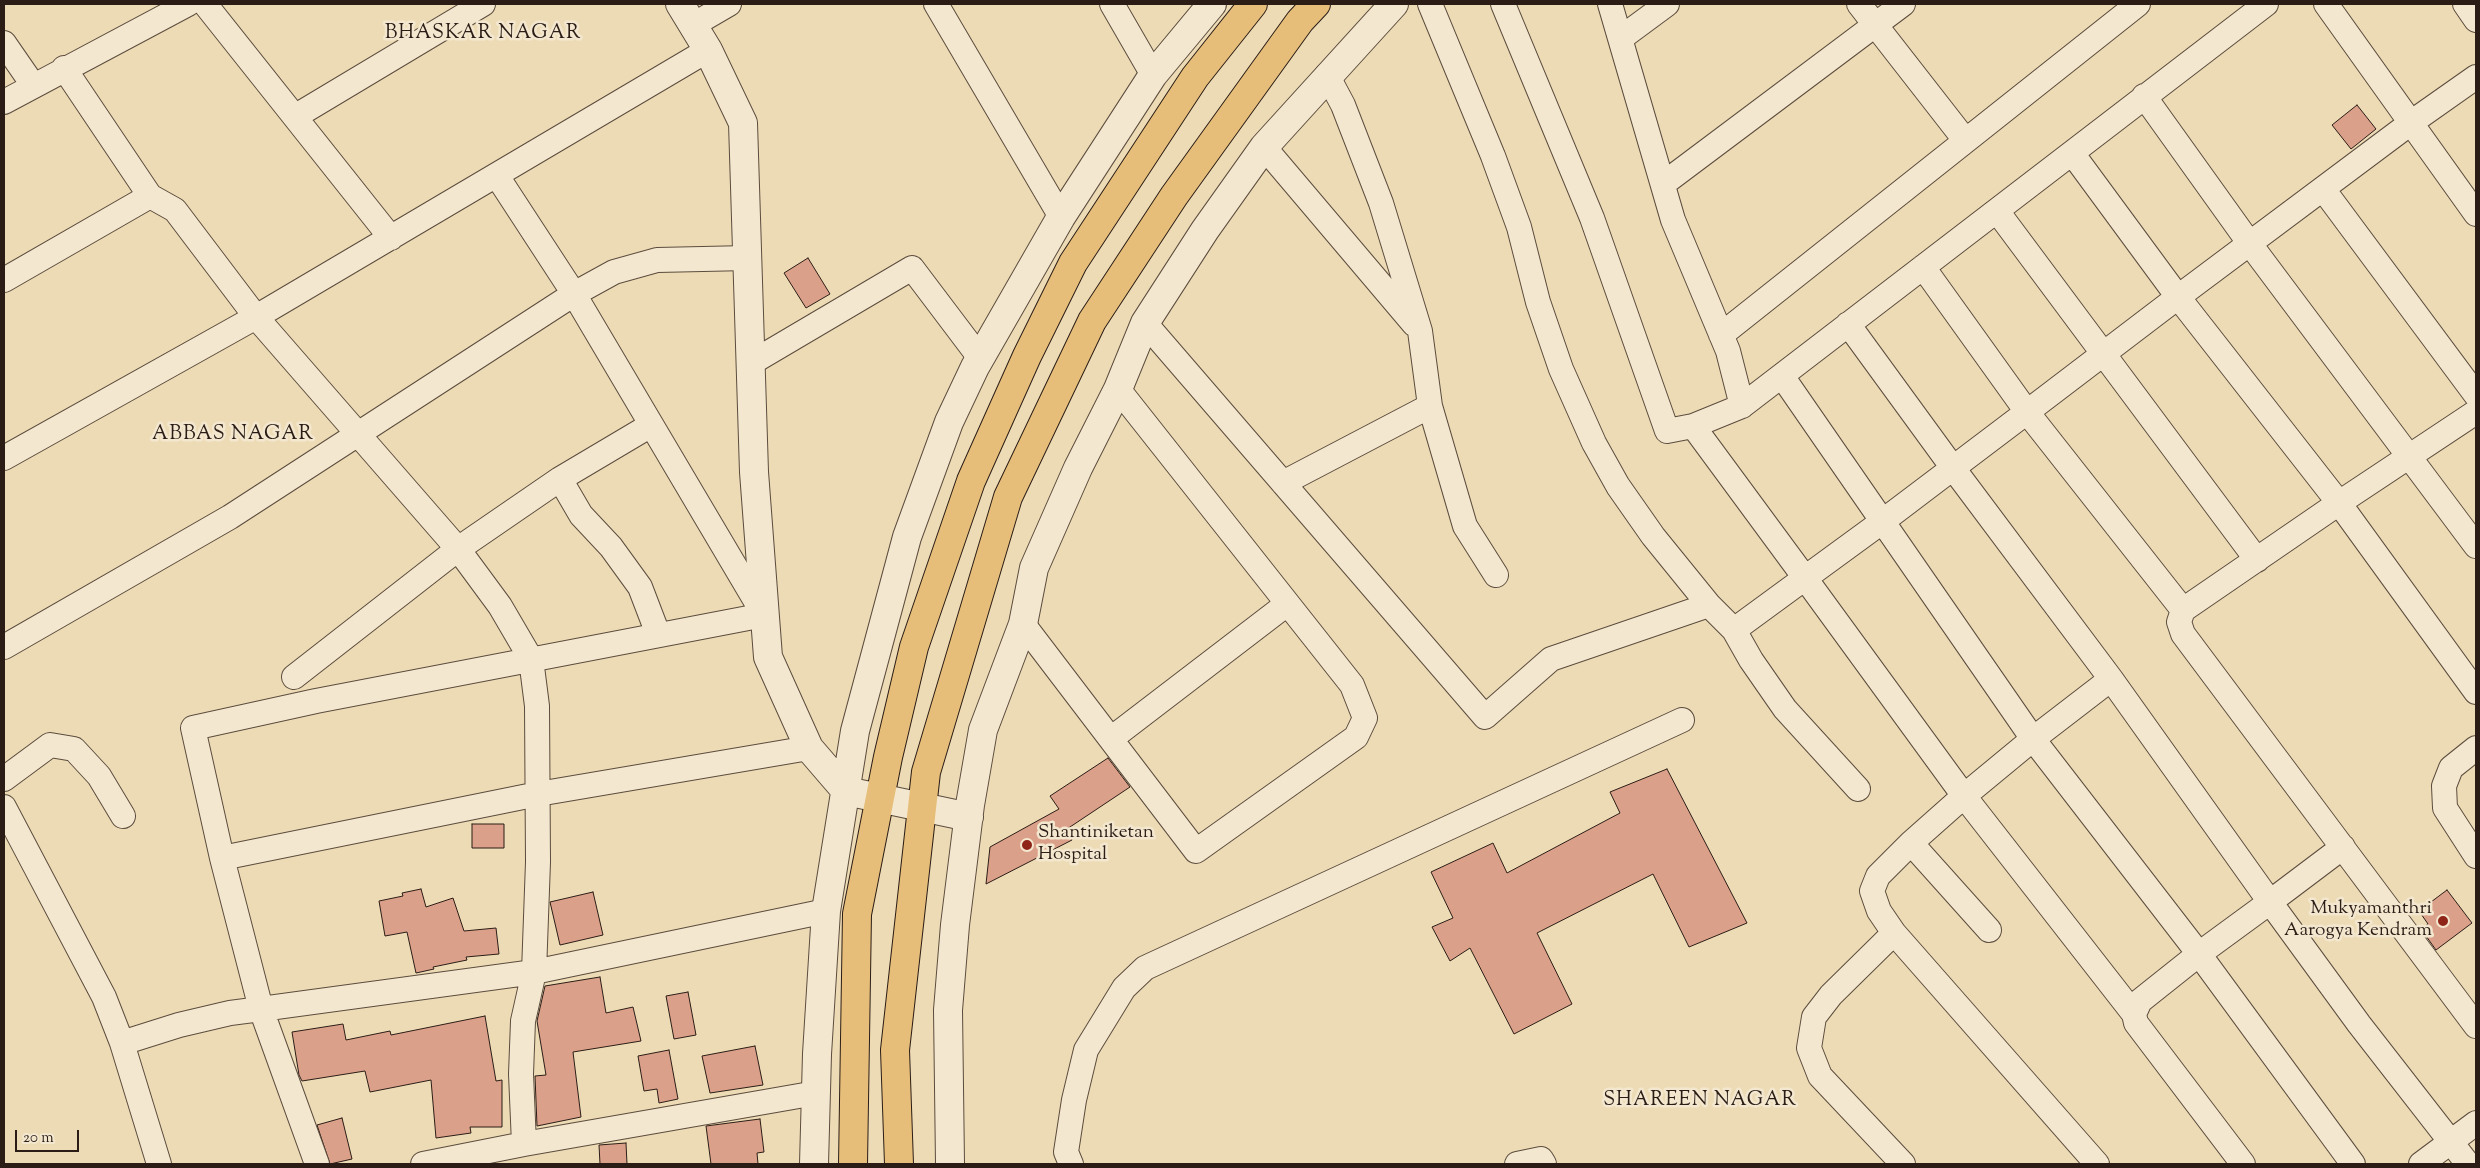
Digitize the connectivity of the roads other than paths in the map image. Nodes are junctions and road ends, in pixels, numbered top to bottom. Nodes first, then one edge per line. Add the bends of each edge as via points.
1 (205, 4) edge
2 (483, 4) edge
3 (729, 4) edge
4 (936, 4) edge
5 (1112, 4) edge
6 (1212, 4) edge
7 (1253, 4) edge
8 (1316, 4) edge
9 (1394, 4) edge
10 (1430, 4) edge
11 (1503, 4) edge
12 (1610, 4) edge
13 (1667, 4) edge
14 (1859, 4) edge
15 (1902, 4) edge
16 (2138, 4) edge
17 (2266, 4) edge
18 (2326, 4) edge
19 (2465, 4) edge
20 (176, 6) edge
21 (687, 14) edge
22 (2476, 20) edge
23 (1875, 24) junction
24 (1621, 38) junction
25 (4, 43) edge
26 (708, 50) junction
27 (64, 68) junction
28 (1153, 75) junction
29 (1327, 76) junction
30 (2476, 77) edge
31 (33, 84) junction
32 (2144, 96) junction
33 (4, 102) edge
34 (296, 116) junction
35 (2412, 122) junction
36 (1965, 140) junction
37 (1264, 147) junction
38 (2072, 153) junction
39 (497, 176) junction
40 (1663, 184) junction
41 (2323, 189) junction
42 (150, 196) junction
43 (1997, 212) junction
44 (2476, 214) edge
45 (1061, 217) junction
46 (391, 238) junction
47 (2250, 244) junction
48 (748, 258) junction
49 (1923, 268) junction
50 (4, 280) edge
51 (574, 294) junction
52 (2178, 297) junction
53 (256, 317) junction
54 (1145, 323) junction
55 (1848, 324) junction
56 (1420, 331) junction
57 (1721, 335) junction
58 (2102, 354) junction
59 (980, 358) junction
60 (751, 363) junction
61 (1782, 376) junction
62 (1118, 389) junction
63 (2476, 395) edge
64 (1430, 406) junction
65 (1742, 406) junction
66 (2027, 412) junction
67 (2476, 412) edge
68 (651, 425) junction
69 (1693, 426) junction
70 (358, 436) junction
71 (2410, 456) junction
72 (4, 458) edge
73 (1953, 468) junction
74 (560, 479) junction
75 (1283, 483) junction
76 (2339, 503) junction
77 (1883, 521) junction
78 (2476, 546) edge
79 (458, 549) junction
80 (2258, 560) junction
81 (1496, 575) dead end
82 (1805, 578) junction
83 (1287, 604) junction
84 (1709, 605) junction
85 (2183, 610) junction
86 (764, 615) junction
87 (1023, 624) junction
88 (1734, 630) junction
89 (658, 634) junction
90 (4, 647) edge
91 (531, 659) junction
92 (294, 676) dead end
93 (2111, 678) junction
94 (2476, 692) edge
95 (1682, 720) dead end
96 (1112, 738) junction
97 (2033, 739) junction
98 (810, 748) junction
99 (2476, 748) edge
100 (4, 778) edge
101 (1858, 789) dead end
102 (846, 791) junction
103 (538, 794) junction
104 (1964, 796) junction
105 (880, 798) junction
106 (4, 807) edge
107 (922, 807) junction
108 (123, 816) dead end
109 (969, 817) junction
110 (1911, 843) junction
111 (2343, 847) junction
112 (2476, 856) edge
113 (222, 858) junction
114 (2270, 902) junction
115 (826, 910) junction
116 (1989, 930) dead end
117 (1894, 933) junction
118 (2199, 954) junction
119 (534, 972) junction
120 (261, 1009) junction
121 (2134, 1014) junction
122 (2476, 1026) edge
123 (122, 1043) junction
124 (816, 1093) junction
125 (2476, 1123) edge
126 (2451, 1142) junction
127 (524, 1144) junction
128 (159, 1164) edge
129 (317, 1164) edge
130 (423, 1164) edge
131 (814, 1164) edge
132 (853, 1164) edge
133 (899, 1164) edge
134 (950, 1164) edge
135 (1071, 1164) edge
136 (1517, 1164) edge
137 (1544, 1164) edge
138 (1903, 1164) edge
139 (2097, 1164) edge
140 (2243, 1164) edge
141 (2353, 1164) edge
142 (2421, 1164) edge
143 (2468, 1164) edge

1 - 34 street
2 - 34 street
3 - 21 street
4 - 45 street
5 - 28 street
6 - 28 street
7 - 105 highway via 1196,77 1073,263 1027,356 971,482 914,647
8 - 107 highway via 1300,21 1174,196 1092,321 1008,497 926,772
9 - 29 street
10 - 84 street via 1493,156 1519,227 1538,302 1561,369 1594,443 1633,508
11 - 69 street via 1592,218 1667,431
12 - 24 street
13 - 24 street
14 - 23 street
15 - 23 street
16 - 36 street
17 - 32 street
18 - 35 street
19 - 22 street
20 - 27 street
21 - 26 street
23 - 36 street
23 - 40 street
24 - 40 street
25 - 31 street
26 - 39 street
26 - 48 street via 744,123
27 - 31 street
27 - 42 street
28 - 45 street
29 - 37 street
29 - 56 street via 1343,105 1381,203
30 - 35 street
31 - 33 street
32 - 38 street
32 - 47 street
34 - 46 street
35 - 41 street
35 - 44 street
36 - 57 street
37 - 54 street
37 - 56 street
38 - 43 street
38 - 52 street
39 - 46 street
39 - 51 street
40 - 57 street via 1673,220
41 - 47 street
41 - 63 street
42 - 50 street
42 - 53 street via 174,210
43 - 49 street
43 - 58 street
45 - 59 street
46 - 53 street
47 - 52 street
47 - 71 street
48 - 51 street via 657,260 614,272
48 - 60 street
49 - 55 street
49 - 66 street
51 - 68 street
51 - 70 street
52 - 58 street
52 - 76 street
53 - 70 street
53 - 72 street
54 - 62 street
54 - 75 street
55 - 61 street
55 - 73 street
56 - 64 street
57 - 65 street
58 - 66 street
58 - 80 street
59 - 60 street via 912,268
59 - 102 street via 949,422 907,537 855,731
60 - 86 street via 754,472
61 - 65 street
61 - 77 street
62 - 83 street
62 - 87 street via 1078,468 1034,568
64 - 75 street
64 - 81 street via 1465,526
65 - 69 street
66 - 73 street
66 - 85 street
67 - 71 street
68 - 74 street
68 - 86 street
69 - 82 street
70 - 79 street
70 - 90 street via 230,517
71 - 76 street
71 - 78 street
73 - 77 street
73 - 93 street
74 - 79 street
74 - 89 street via 582,514 640,587
75 - 84 street via 1485,717 1551,659
76 - 80 street
76 - 94 street
77 - 82 street
77 - 97 street
79 - 91 street via 500,606
79 - 92 street
80 - 85 street
82 - 88 street
82 - 104 street
83 - 96 street
83 - 96 street via 1352,685 1365,718 1356,737 1196,851
84 - 88 street
85 - 111 street via 2180,622 2183,634
86 - 89 street
86 - 98 street via 768,657
87 - 96 street
87 - 109 street via 983,730
88 - 101 street via 1785,709
89 - 91 street
91 - 103 street via 537,706
91 - 113 street via 316,700 192,728
93 - 97 street
93 - 114 street
95 - 135 street via 1145,968 1124,988 1086,1050 1066,1152
97 - 104 street
97 - 118 street
98 - 102 street
98 - 103 street
99 - 112 street via 2451,768 2444,786 2445,808
100 - 108 street via 50,745 74,749 99,776
102 - 105 street
102 - 115 street
103 - 113 street
103 - 119 street
104 - 110 street
104 - 121 street
105 - 107 street
105 - 132 highway via 857,914
106 - 123 street via 104,996
107 - 109 street
107 - 133 highway via 895,1050
109 - 134 street via 948,1010
110 - 116 street
110 - 117 street via 1878,876 1872,890 1879,911
111 - 114 street
111 - 122 street
113 - 120 street
114 - 118 street
114 - 126 street via 2358,1024
115 - 119 street
115 - 124 street
117 - 138 street via 1831,995 1814,1017 1809,1048 1820,1076
117 - 139 street
118 - 121 street via 2140,1001
118 - 141 street
119 - 120 street
119 - 127 street via 523,1021
120 - 123 street via 188,1023
120 - 129 street
121 - 140 street via 2136,1023
123 - 128 street
124 - 127 street
124 - 131 street
125 - 126 street
126 - 142 street
126 - 143 street
127 - 130 street
136 - 137 street via 1542,1159

